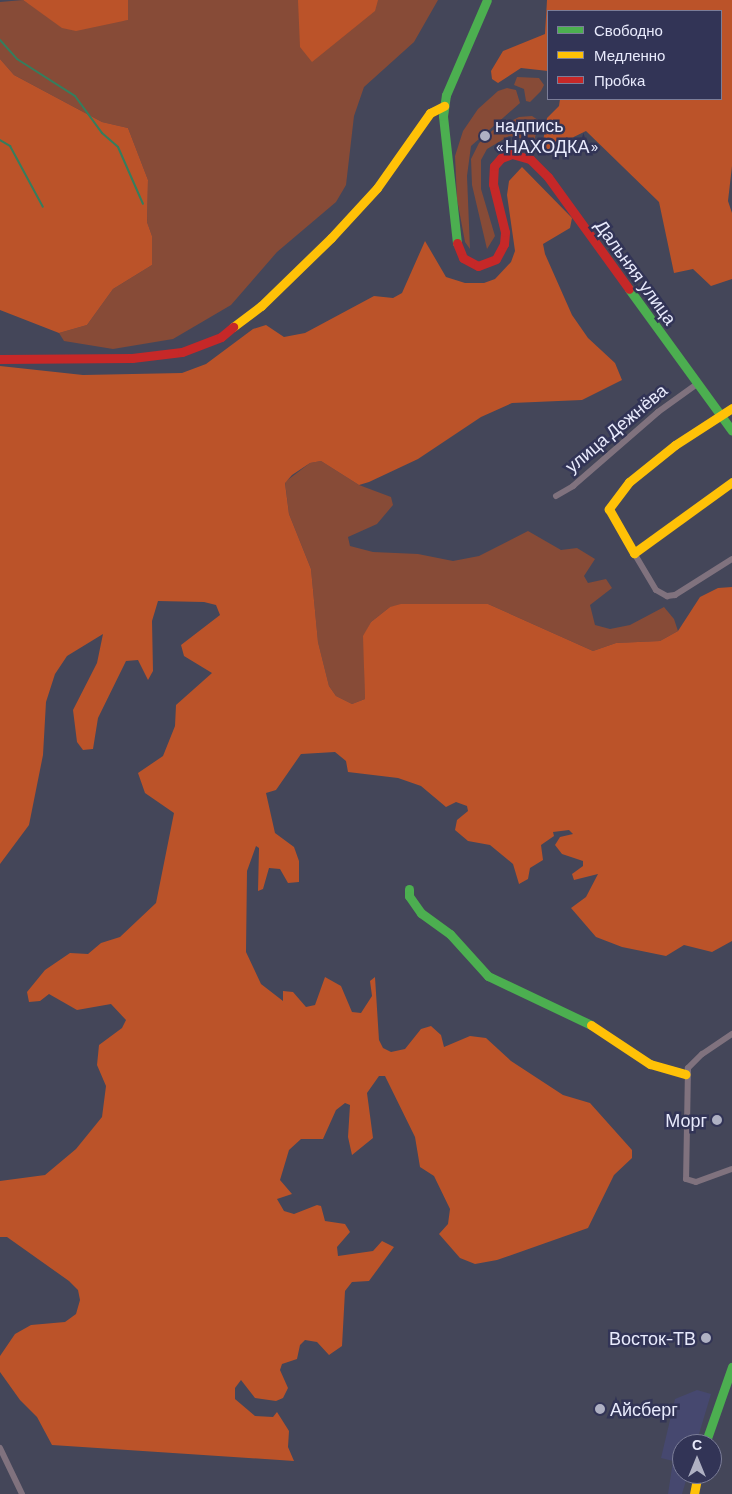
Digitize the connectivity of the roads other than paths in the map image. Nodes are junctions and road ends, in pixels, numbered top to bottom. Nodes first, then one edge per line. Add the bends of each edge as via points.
1 (487, 0) edge
2 (444, 106) junction
3 (0, 359) edge
4 (697, 384) junction
5 (732, 408) edge
6 (720, 415) junction
7 (732, 431) edge
8 (732, 482) edge
9 (556, 496) dead end
10 (634, 553) junction
11 (732, 559) edge
12 (409, 889) dead end
13 (732, 1034) edge
14 (686, 1074) junction
15 (732, 1169) edge
16 (732, 1367) edge
17 (709, 1434) edge
18 (0, 1448) edge
19 (22, 1494) edge

1 - 2 street
2 - 3 street via 430,113 377,188 332,238 261,306 221,337 182,352 132,358
2 - 4 street, Дальняя улица via 443,141 458,247 466,262 474,266 486,265 496,259 504,244 504,226 492,179 494,166 501,158 524,155 548,177
4 - 6 street, Дальняя улица
4 - 9 street, улица Дежнёва via 658,412 574,486
5 - 6 street
6 - 7 street, Дальняя улица
6 - 10 street via 629,482 610,506
8 - 10 street
10 - 11 street via 656,590 667,596 675,595
12 - 14 street via 409,896 421,914 450,934 488,976 602,1030 650,1064
13 - 14 street via 690,1064
14 - 15 street via 686,1179 696,1182
16 - 17 street
18 - 19 street

